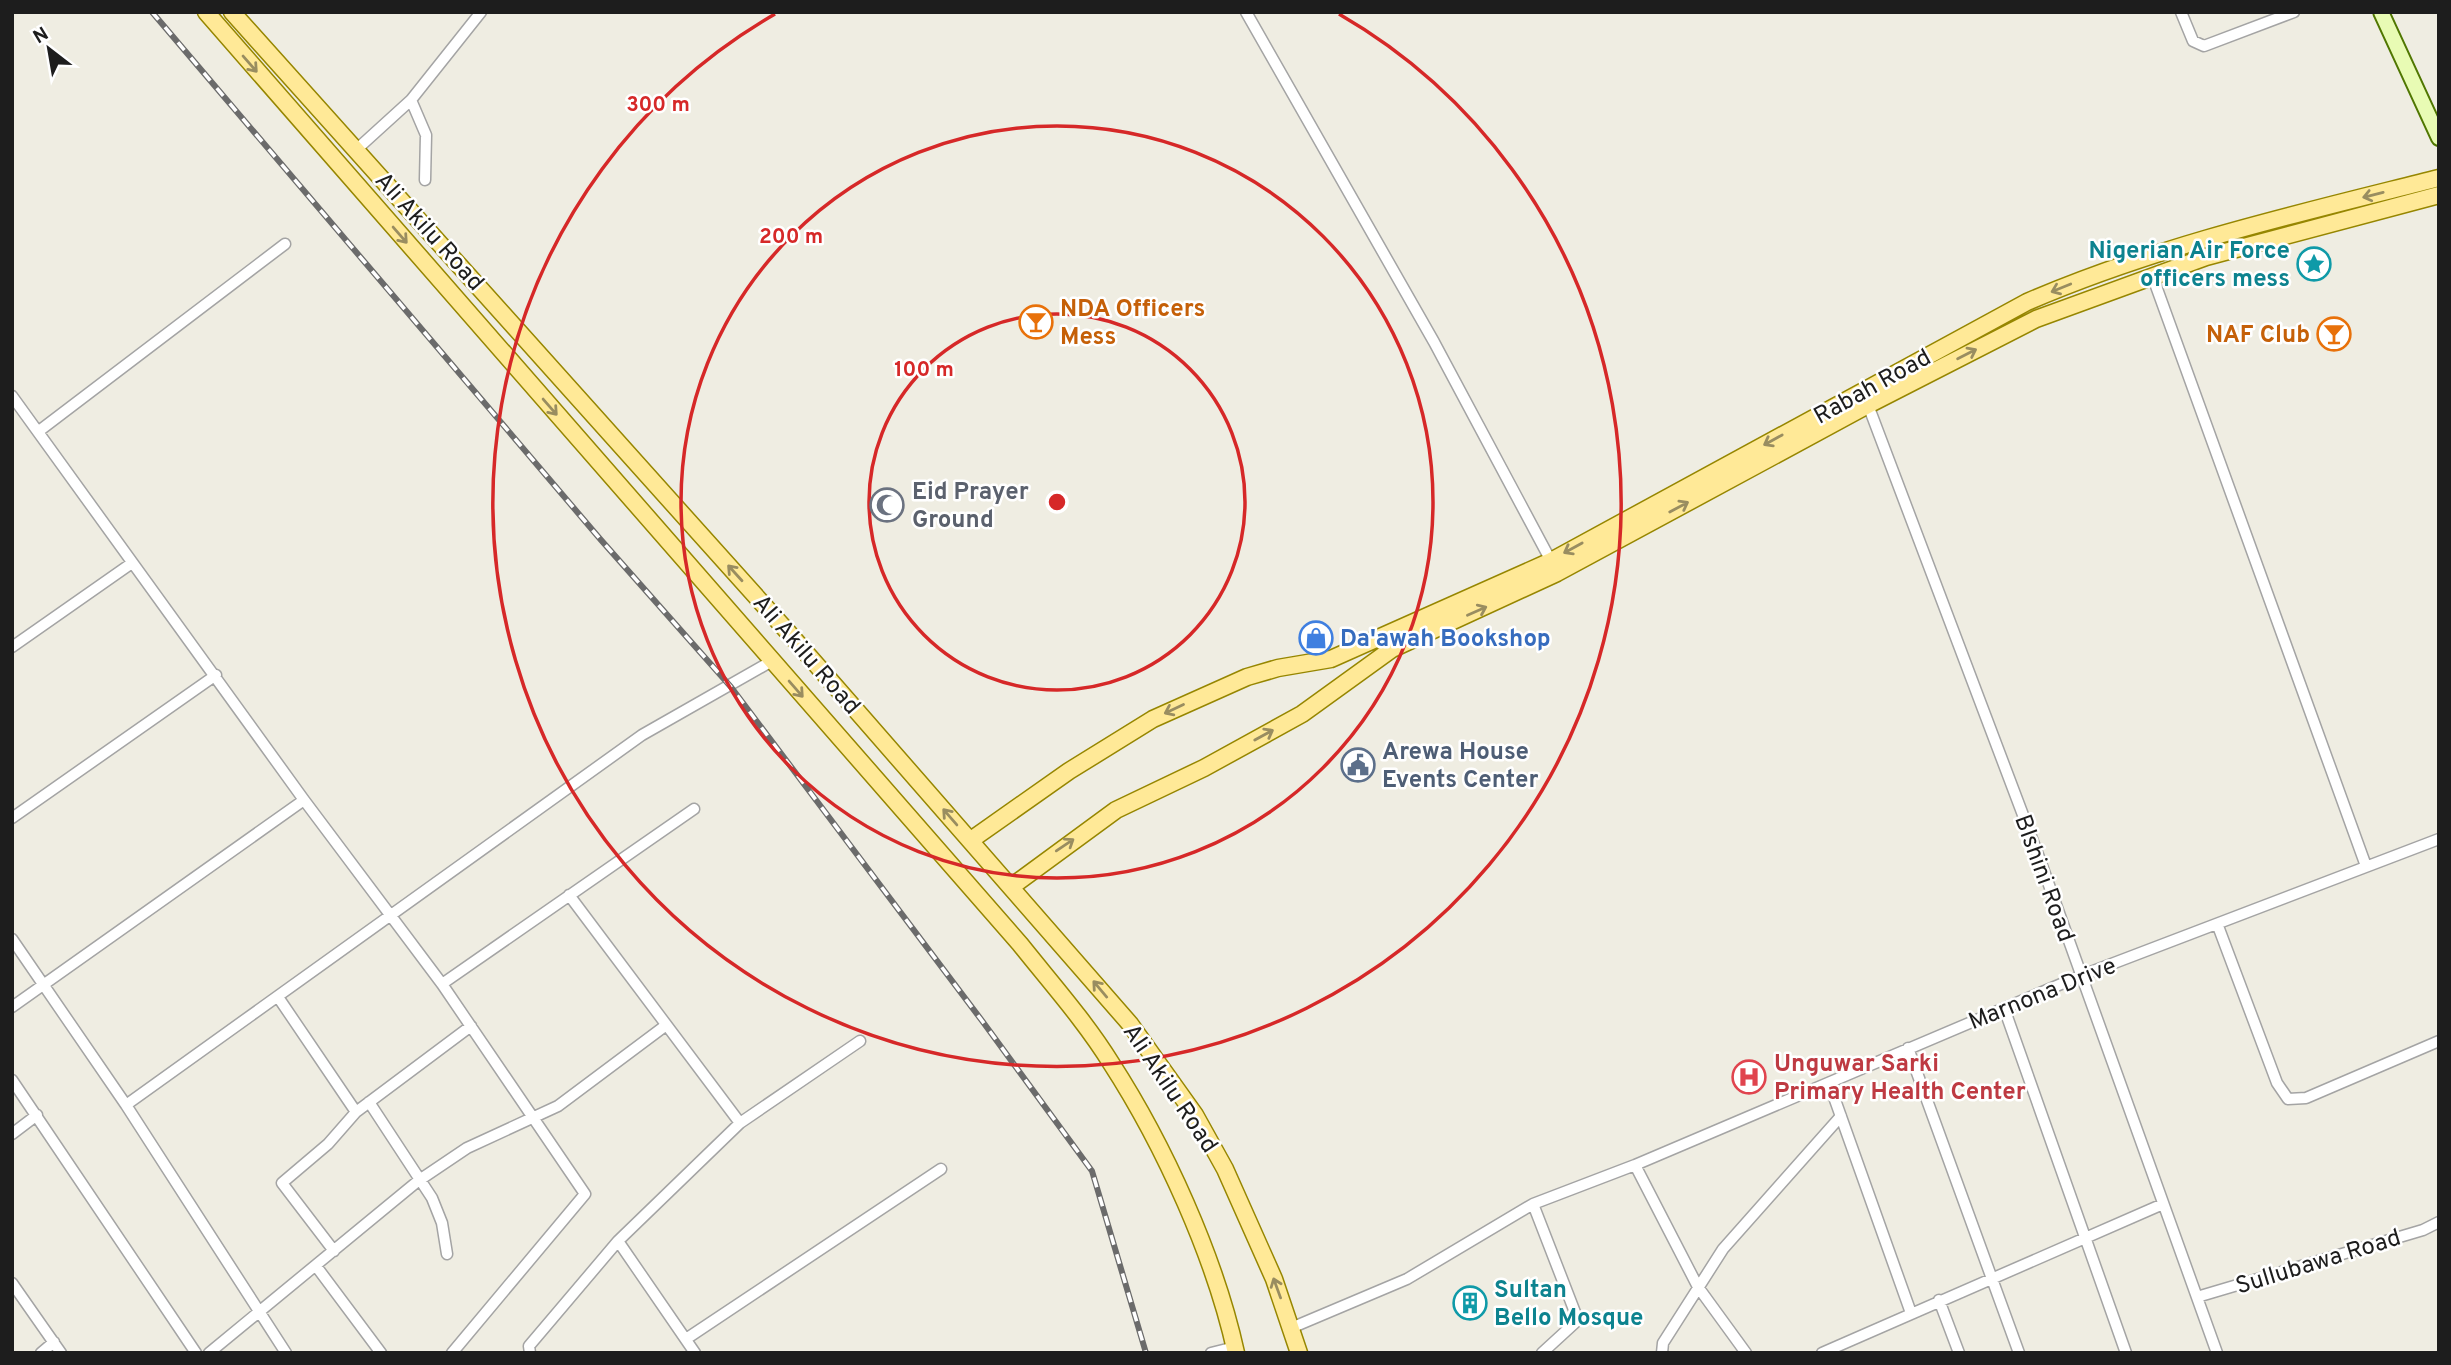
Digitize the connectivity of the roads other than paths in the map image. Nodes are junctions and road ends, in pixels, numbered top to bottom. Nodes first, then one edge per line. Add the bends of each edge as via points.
1 (206, 12) edge
2 (232, 12) edge
3 (481, 12) edge
4 (1247, 12) edge
5 (2181, 12) edge
6 (2294, 12) edge
7 (2381, 12) edge
8 (411, 100) junction
9 (2439, 138) edge
10 (356, 150) junction
11 (2439, 178) edge
12 (425, 180) dead end
13 (2436, 197) edge
14 (285, 244) dead end
15 (2152, 275) junction
16 (12, 396) edge
17 (1868, 405) junction
18 (39, 431) junction
19 (1551, 561) junction
20 (132, 563) junction
21 (12, 647) edge
22 (772, 662) junction
23 (216, 675) junction
24 (304, 800) junction
25 (694, 809) dead end
26 (12, 818) edge
27 (2439, 839) edge
28 (971, 840) junction
29 (2366, 866) junction
30 (1011, 887) junction
31 (569, 895) junction
32 (393, 916) junction
33 (2217, 926) junction
34 (12, 939) edge
35 (2080, 976) junction
36 (442, 984) junction
37 (44, 985) junction
38 (278, 996) junction
39 (12, 1007) edge
40 (2004, 1007) junction
41 (471, 1026) junction
42 (665, 1026) junction
43 (860, 1041) dead end
44 (2439, 1041) edge
45 (1908, 1048) junction
46 (12, 1080) edge
47 (1829, 1083) junction
48 (369, 1102) junction
49 (126, 1105) junction
50 (356, 1112) junction
51 (37, 1115) junction
52 (1841, 1116) junction
53 (533, 1119) junction
54 (740, 1123) junction
55 (12, 1134) edge
56 (1635, 1165) junction
57 (941, 1170) dead end
58 (418, 1181) junction
59 (1533, 1204) junction
60 (2163, 1204) junction
61 (2439, 1222) edge
62 (2084, 1237) junction
63 (618, 1241) junction
64 (334, 1251) junction
65 (447, 1254) dead end
66 (316, 1266) junction
67 (1990, 1277) junction
68 (12, 1283) edge
69 (1698, 1287) junction
70 (2197, 1297) junction
71 (1939, 1300) junction
72 (1911, 1313) junction
73 (258, 1314) junction
74 (1291, 1328) junction
75 (686, 1339) junction
76 (54, 1342) junction
77 (1235, 1350) edge
78 (212, 1352) edge
79 (40, 1353) edge
80 (61, 1353) edge
81 (196, 1353) edge
82 (286, 1353) edge
83 (381, 1353) edge
84 (452, 1353) edge
85 (530, 1353) edge
86 (695, 1353) edge
87 (1211, 1353) edge
88 (1299, 1353) edge
89 (1542, 1353) edge
90 (1662, 1353) edge
91 (1746, 1353) edge
92 (1822, 1353) edge
93 (1959, 1353) edge
94 (2019, 1353) edge
95 (2126, 1353) edge
96 (2217, 1353) edge

1 -> 22 main road, Ali Akilu Road
2 - 10 main road, Ali Akilu Road
3 - 8 street
4 - 19 street via 1434,342
5 - 6 street via 2193,41 2204,46
7 - 9 street
8 - 10 street
8 - 12 street via 426,135
28 -> 10 main road, Ali Akilu Road
11 -> 19 main road, Rabah Road via 2193,243 2040,296
13 - 15 main road, Rabah Road via 2252,243
14 - 18 street
17 -> 15 main road, Rabah Road via 2036,319
15 - 29 street
16 - 18 street
30 -> 17 main road, Rabah Road via 1116,810 1301,714 1392,649 1557,573
17 - 35 street, BIshini Road
18 - 20 street
19 -> 28 main road, Rabah Road via 1331,659 1247,677 1153,719
20 - 21 street
20 - 23 street
22 - 32 street via 642,735
22 -> 77 main road, Ali Akilu Road via 1020,944 1111,1062 1175,1179 1229,1322
23 - 24 street
23 - 26 street
24 - 32 street
24 - 37 street
25 - 31 street
27 - 29 street, Marnona Drive
28 - 30 main road, Ali Akilu Road
29 - 33 street, Marnona Drive
74 -> 30 main road, Ali Akilu Road via 1247,1216 1195,1115 1130,1024
31 - 36 street
31 - 42 street
32 - 36 street
32 - 38 street
33 - 35 street, Marnona Drive
33 - 44 street via 2277,1083 2288,1099 2306,1098
34 - 37 street
35 - 40 street, Marnona Drive
35 - 60 street, BIshini Road
36 - 41 street
37 - 39 street
37 - 49 street
38 - 49 street
38 - 50 street
40 - 45 street, Marnona Drive
40 - 62 street
41 - 48 street
41 - 53 street
42 - 53 street via 558,1106
42 - 54 street
43 - 54 street
45 - 47 street, Marnona Drive
45 - 67 street
46 - 51 street
47 - 52 street
47 - 56 street, Marnona Drive
48 - 50 street
48 - 58 street
49 - 73 street
50 - 64 street via 328,1144 282,1183
51 - 55 street
51 - 81 street
52 - 69 street via 1732,1239
52 - 72 street
53 - 58 street via 467,1148
53 - 84 street via 585,1194
54 - 63 street
56 - 59 street, Marnona Drive
56 - 69 street
57 - 75 street
58 - 64 street
58 - 65 street via 432,1198 442,1223
59 - 74 street, Marnona Drive via 1407,1279
59 - 89 street via 1578,1320
60 - 62 street
60 - 70 street, BIshini Road
61 - 70 street, Sullubawa Road
62 - 67 street
62 - 95 street
63 - 75 street
63 - 85 street via 529,1346
64 - 66 street
66 - 73 street
66 - 83 street
67 - 71 street
67 - 94 street
68 - 76 street
69 - 90 street via 1663,1343
69 - 91 street
70 - 96 street, BIshini Road
71 - 72 street
71 - 93 street
72 - 92 street
73 - 78 street
73 - 82 street
74 - 88 main road, Ali Akilu Road
75 - 86 street
76 - 79 street
76 - 80 street
77 - 87 street

